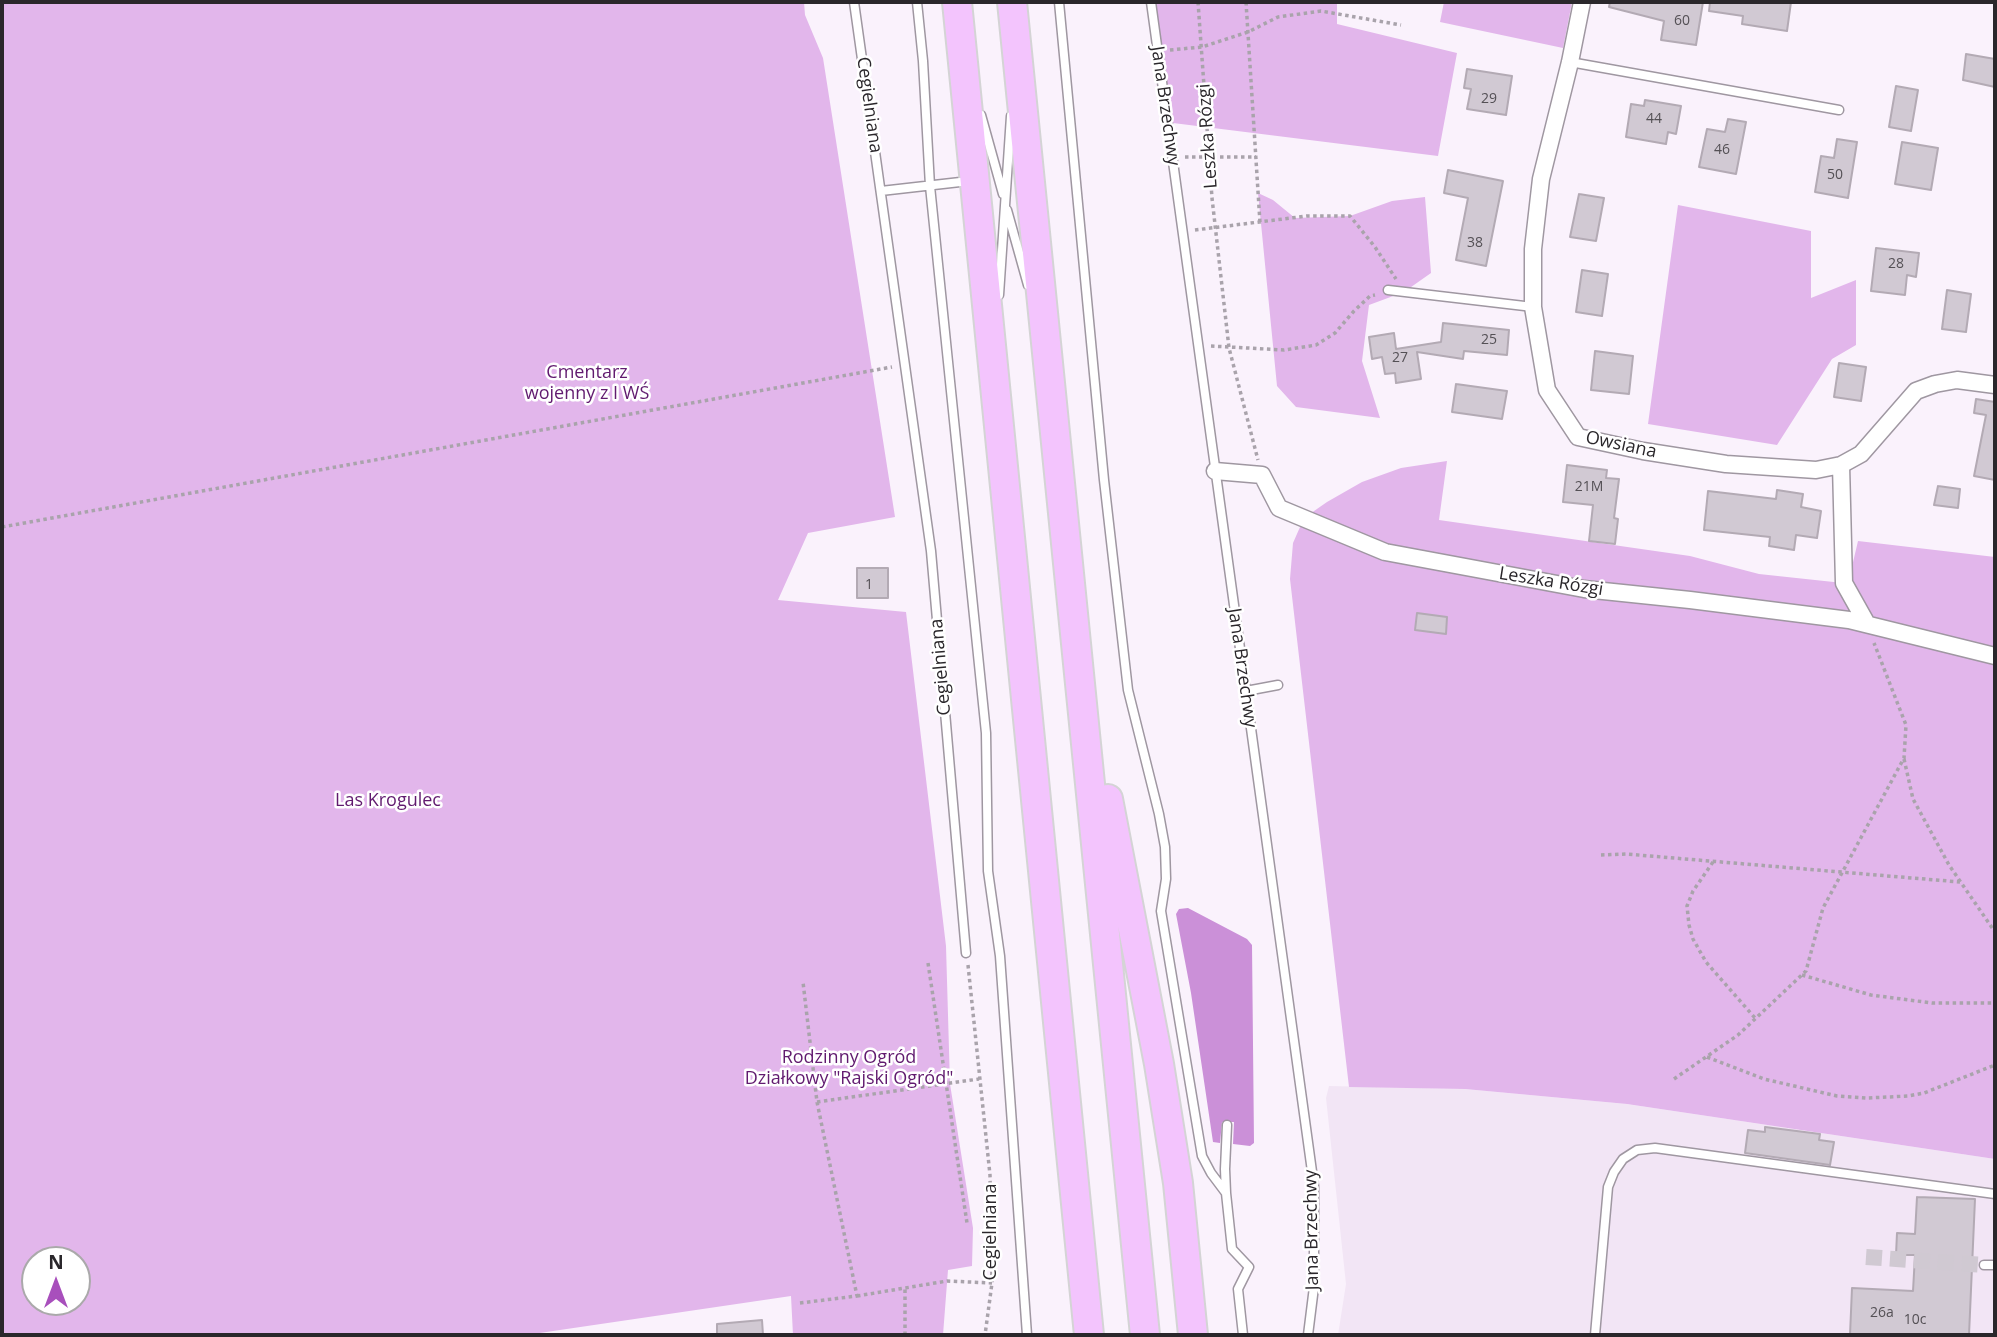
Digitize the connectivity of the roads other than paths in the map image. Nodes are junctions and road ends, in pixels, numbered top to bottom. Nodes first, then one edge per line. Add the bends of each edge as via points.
1 (854, 2) edge
2 (917, 2) edge
3 (957, 2) edge
4 (1012, 2) edge
5 (1059, 2) edge
6 (1151, 2) edge
7 (1582, 2) edge
8 (1016, 40) junction
9 (961, 44) junction
10 (1570, 62) junction
11 (1012, 94) dead end
12 (976, 97) dead end
13 (1011, 107) dead end
14 (980, 110) dead end
15 (1839, 110) dead end
16 (975, 180) junction
17 (930, 186) junction
18 (881, 191) junction
19 (1005, 202) junction
20 (1388, 290) road end
21 (1030, 294) dead end
22 (1034, 307) dead end
23 (1533, 307) junction
24 (1048, 359) junction
25 (994, 366) junction
26 (1995, 385) edge
27 (1841, 465) junction
28 (1215, 471) junction
29 (1867, 625) junction
30 (1077, 651) junction
31 (1995, 656) edge
32 (1278, 685) dead end
33 (1246, 691) junction
34 (966, 953) road end
35 (1227, 1125) dead end
36 (1226, 1193) junction
37 (1995, 1194) edge
38 (1984, 1265) tunnel mouth
39 (1995, 1265) edge
40 (1027, 1335) edge
41 (1089, 1335) edge
42 (1145, 1335) edge
43 (1193, 1335) edge
44 (1243, 1335) edge
45 (1308, 1335) edge
46 (1595, 1335) edge

1 - 18 lane, Cegielniana
2 - 17 lane
3 - 9 highway
4 - 8 highway
5 - 36 lane via 1128,690 1165,848 1161,911 1202,1156
6 - 28 lane, Jana Brzechwy
7 - 10 street, Owsiana
8 - 11 lane
8 - 24 highway
9 - 12 lane
9 - 16 highway
10 - 15 lane
10 - 23 street, Owsiana via 1541,179 1533,249
13 - 19 lane
14 - 19 lane
16 - 17 lane
16 - 25 highway
17 - 18 lane
17 - 40 lane via 986,733 988,871 1000,956
18 - 34 lane, Cegielniana via 930,551
19 - 21 lane
19 - 25 lane
20 - 23 lane
22 - 24 lane
23 - 27 street, Owsiana via 1547,390 1578,437 1726,464 1816,470
24 - 30 highway
25 - 41 highway
26 - 27 street, Owsiana via 1958,380 1916,391 1861,454
27 - 29 street via 1844,583
28 - 29 street, Leszka Rózgi via 1262,475 1279,508 1385,552 1584,589
28 - 33 lane, Jana Brzechwy
29 - 31 street, Leszka Rózgi
30 - 42 highway
30 - 43 highway via 1159,1064 1178,1183
32 - 33 lane
33 - 45 lane, Jana Brzechwy via 1314,1186 1314,1287
35 - 36 lane
36 - 44 lane via 1232,1250 1249,1267 1238,1289
37 - 46 lane via 1655,1148 1637,1150 1623,1159 1608,1187
38 - 39 lane

